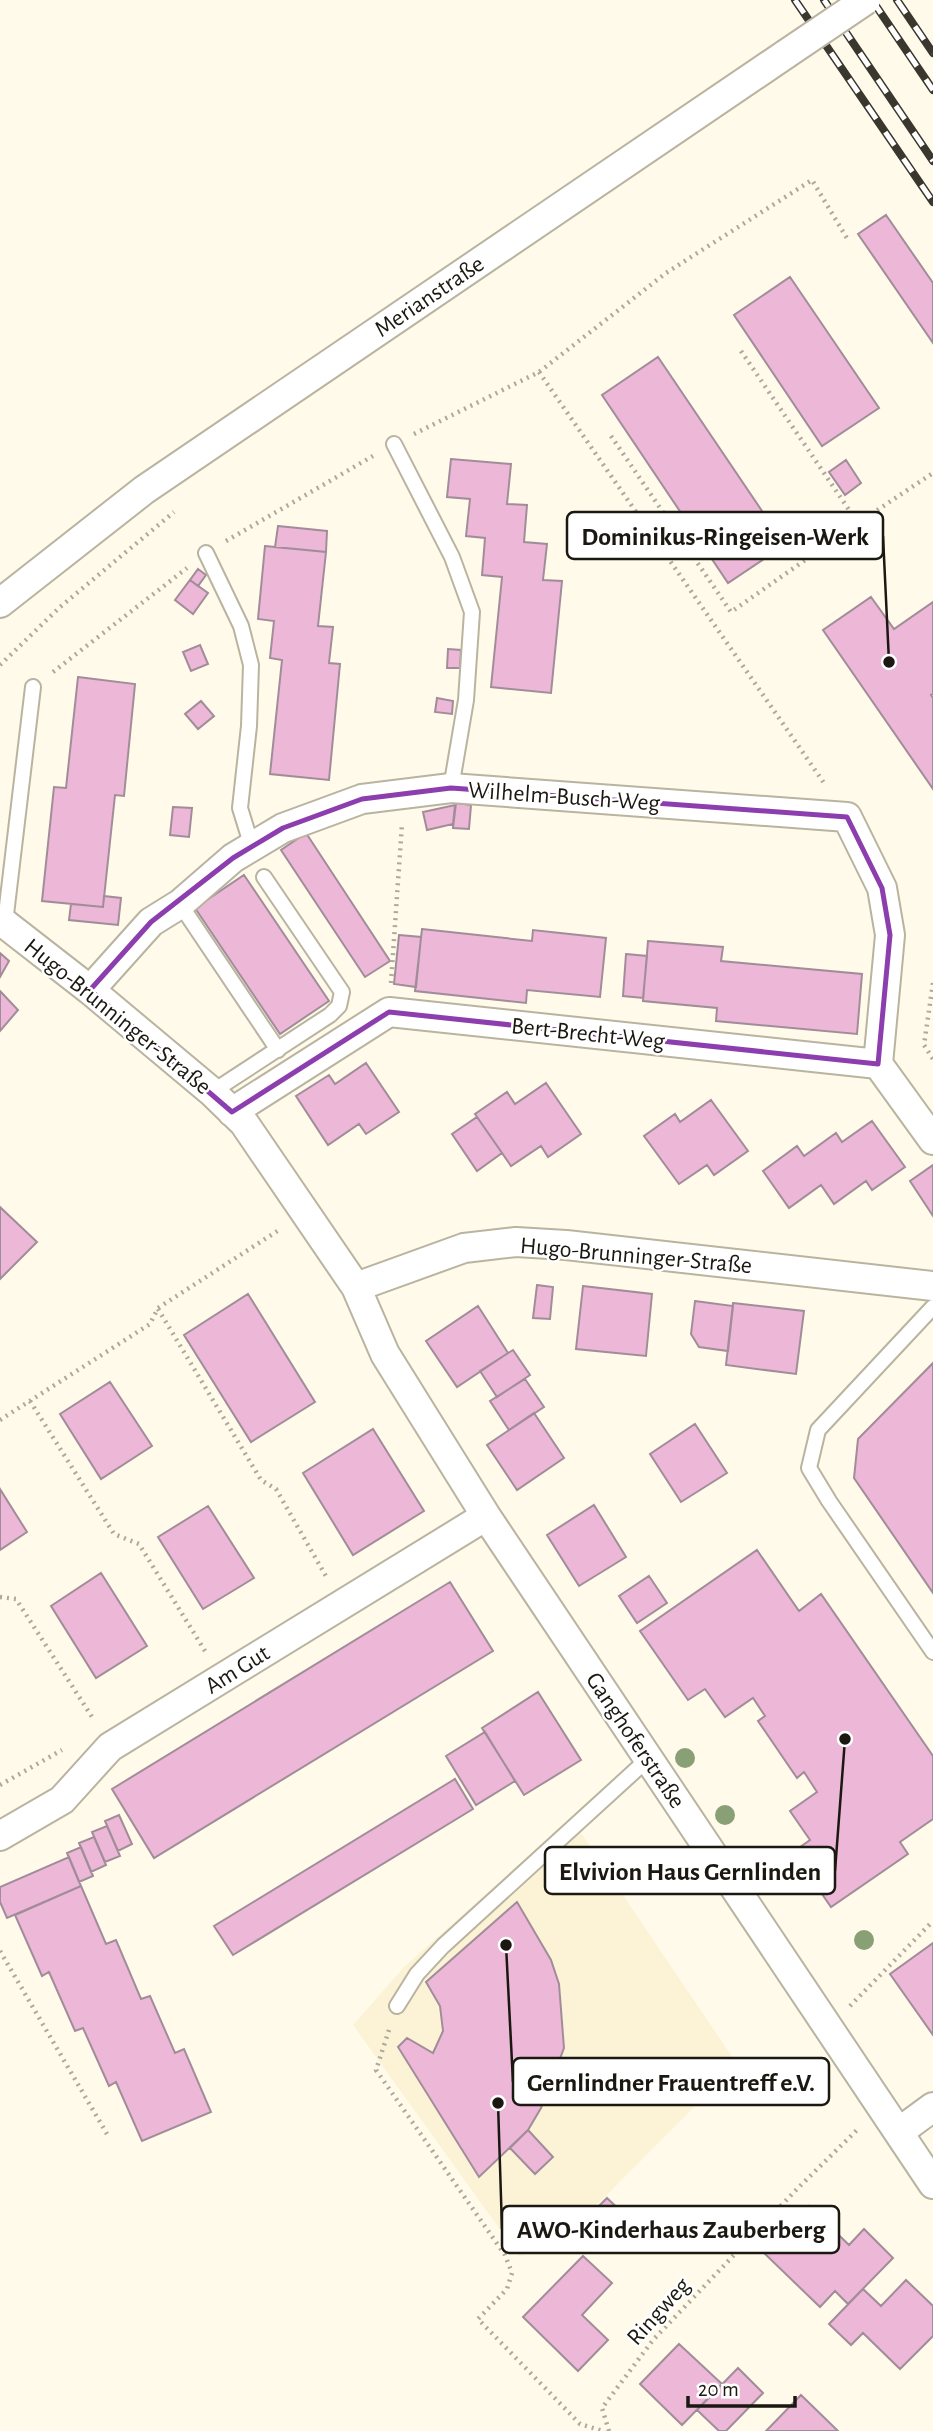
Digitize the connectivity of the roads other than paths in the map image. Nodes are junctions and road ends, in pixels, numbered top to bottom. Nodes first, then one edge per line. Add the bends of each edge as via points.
1 (866, 0) edge
2 (394, 444) road end
3 (206, 553) road end
4 (0, 603) edge
5 (33, 687) road end
6 (451, 788) junction
7 (252, 847) junction
8 (264, 877) dead end
9 (180, 904) junction
10 (2, 922) edge
11 (90, 990) junction
12 (278, 1050) junction
13 (878, 1064) junction
14 (212, 1092) junction
15 (232, 1112) junction
16 (933, 1140) edge
17 (933, 1286) edge
18 (356, 1287) junction
19 (933, 1307) edge
20 (486, 1516) junction
21 (933, 1652) edge
22 (649, 1758) junction
23 (0, 1836) edge
24 (397, 2006) road end
25 (933, 2107) edge
26 (891, 2121) junction
27 (933, 2184) edge

1 - 4 street, Merianstraße, bridge via 144,490
2 - 6 lane via 452,557 472,612 466,700
3 - 7 lane via 241,626 251,664 240,808
5 - 10 lane
6 - 7 street, Wilhelm-Busch-Weg via 362,799 283,828
6 - 13 street, Wilhelm-Busch-Weg via 847,817 883,888 890,935
7 - 9 street, Wilhelm-Busch-Weg
8 - 12 lane via 342,992 330,1015
9 - 11 street, Wilhelm-Busch-Weg via 151,922
9 - 12 lane
10 - 11 street, Hugo-Brunninger-Straße
11 - 14 street, Hugo-Brunninger-Straße
12 - 14 lane
13 - 15 street, Bert-Brecht-Weg via 389,1012
13 - 16 street
14 - 15 street, Hugo-Brunninger-Straße
15 - 18 street, Hugo-Brunninger-Straße
17 - 18 street, Hugo-Brunninger-Straße via 516,1242 464,1248
18 - 20 street, Ganghoferstraße via 385,1354
19 - 21 lane via 818,1430 809,1468
20 - 22 street, Ganghoferstraße
20 - 23 street, Am Gut via 110,1747 62,1800
22 - 24 lane via 443,1946 417,1974
22 - 26 street, Ganghoferstraße
25 - 26 street
26 - 27 street, Ganghoferstraße

